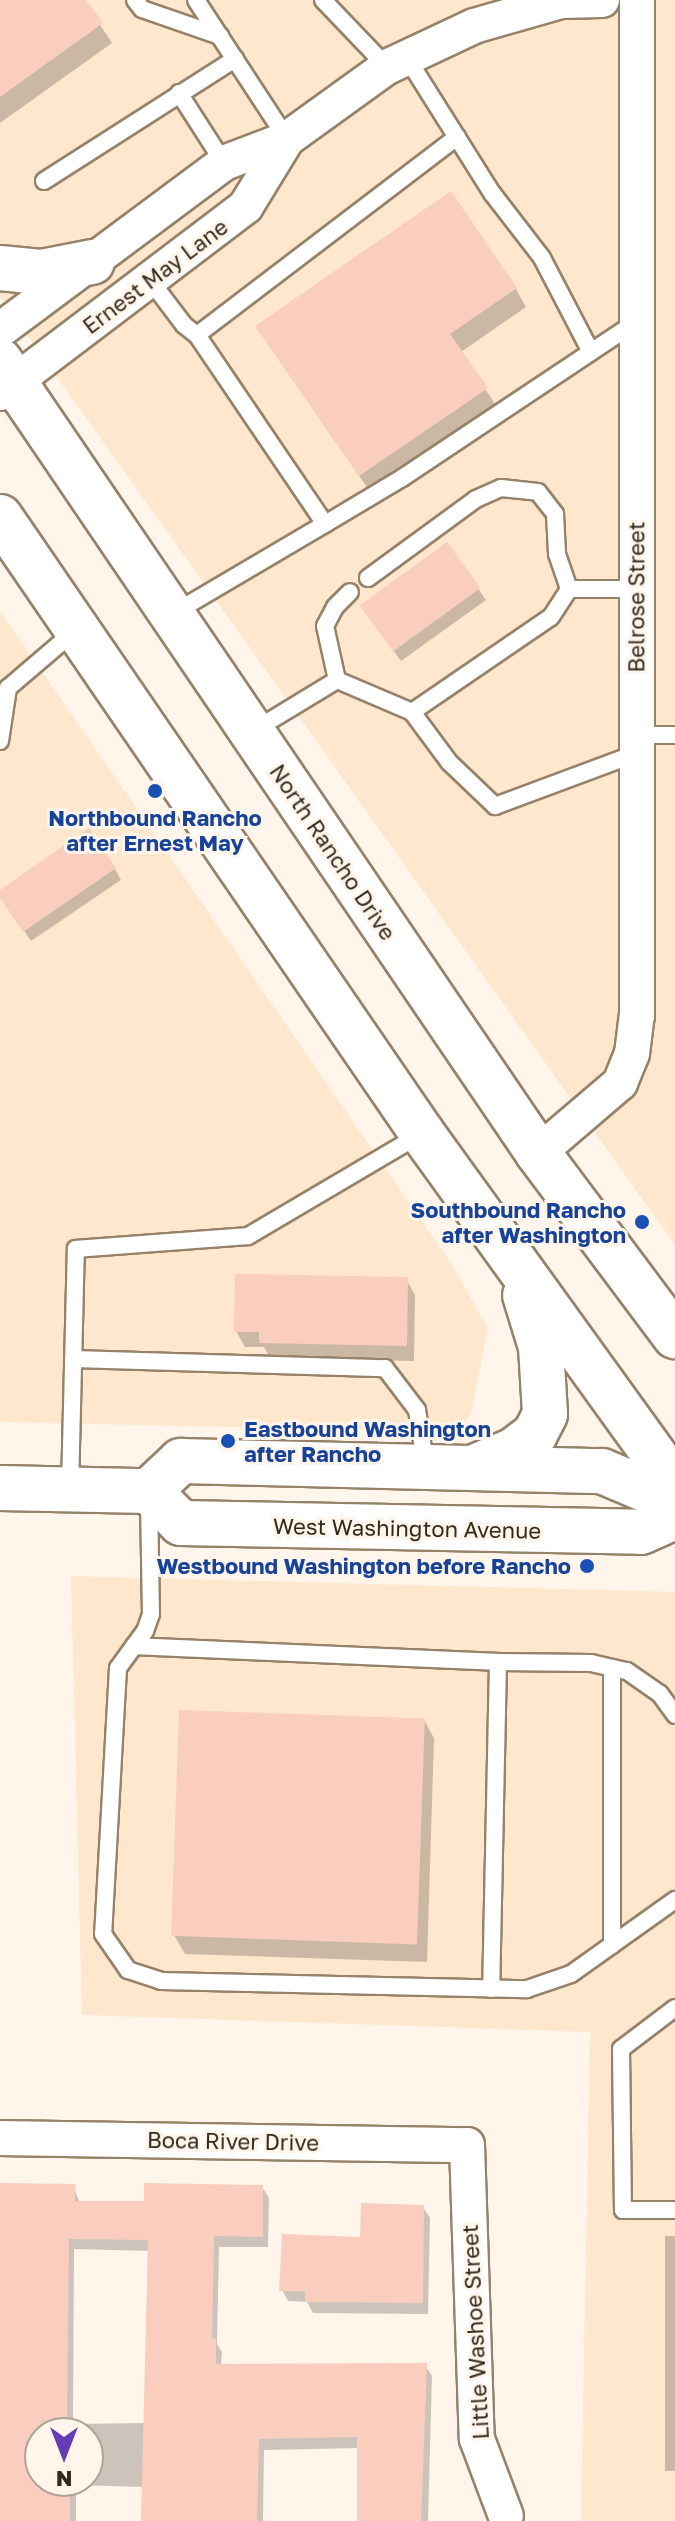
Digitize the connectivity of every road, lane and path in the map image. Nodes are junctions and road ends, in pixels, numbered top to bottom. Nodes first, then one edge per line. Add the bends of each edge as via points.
1 (135, 0) edge
2 (196, 0) edge
3 (323, 0) edge
4 (602, 0) edge
5 (637, 0) edge
6 (220, 36) junction
7 (235, 59) junction
8 (397, 63) junction
9 (179, 93) junction
10 (457, 137) junction
11 (287, 139) junction
12 (224, 163) junction
13 (44, 181) dead end
14 (92, 262) junction
15 (0, 268) edge
16 (150, 280) junction
17 (636, 322) junction
18 (0, 330) edge
19 (197, 335) junction
20 (591, 352) junction
21 (5, 379) edge
22 (0, 517) edge
23 (325, 524) junction
24 (368, 578) dead end
25 (569, 589) junction
26 (636, 589) junction
27 (350, 592) dead end
28 (171, 614) junction
29 (78, 628) junction
30 (337, 680) junction
31 (4, 685) edge
32 (412, 712) junction
33 (252, 732) junction
34 (675, 735) edge
35 (0, 740) edge
36 (635, 745) junction
37 (422, 1133) junction
38 (538, 1153) junction
39 (515, 1262) junction
40 (675, 1336) edge
41 (73, 1359) junction
42 (426, 1467) junction
43 (473, 1468) junction
44 (675, 1484) edge
45 (0, 1488) edge
46 (70, 1490) junction
47 (149, 1491) junction
48 (675, 1502) edge
49 (675, 1517) edge
50 (134, 1646) junction
51 (498, 1662) junction
52 (612, 1668) junction
53 (675, 1715) edge
54 (675, 1900) edge
55 (612, 1945) junction
56 (491, 1989) junction
57 (675, 2008) edge
58 (0, 2138) edge
59 (467, 2145) joint
60 (675, 2210) edge
61 (506, 2516) dead end

1 - 6 lane via 142,9
2 - 6 lane
3 - 8 lane
4 - 8 street, Ernest May Lane via 561,1 474,26
5 - 17 street, Belrose Street
6 - 7 lane
7 - 9 lane
7 - 11 lane
8 - 10 lane
8 - 11 street, Ernest May Lane
9 - 12 lane
9 - 13 lane
10 - 19 lane
10 - 20 lane via 542,258
11 - 12 street, Ernest May Lane
11 - 16 street, Ernest May Lane via 246,206
12 - 14 street, Ernest May Lane
14 - 15 main road via 41,272
14 - 18 street, Ernest May Lane
16 - 19 lane
16 - 21 street, Ernest May Lane
17 - 20 lane
17 - 26 street, Belrose Street
19 - 23 lane
20 - 23 lane
21 - 28 main road, North Rancho Drive
22 - 29 main road
23 - 28 lane
24 - 25 lane via 476,499 501,488 538,492 555,514 557,554
25 - 26 lane
25 - 32 lane via 551,617
26 - 36 street, Belrose Street
27 - 30 lane via 325,626
28 - 33 main road, North Rancho Drive
29 - 31 lane
29 - 37 main road
30 - 32 lane
30 - 33 lane
31 - 35 lane
32 - 36 lane via 449,762 495,806
33 - 38 main road, North Rancho Drive
34 - 36 lane
36 - 38 street, Belrose Street via 637,1016 632,1054 620,1083
37 - 39 main road
37 - 41 lane via 248,1236 76,1249
38 - 40 main road, North Rancho Drive
39 - 43 main road via 541,1347 545,1414 535,1434 514,1450
39 - 44 main road
41 - 42 lane via 385,1368 417,1410
41 - 46 lane
42 - 43 main road
42 - 47 main road via 181,1461
43 - 48 main road via 602,1471
45 - 46 main road
46 - 47 main road
47 - 49 main road, West Washington Avenue via 181,1523 641,1532
47 - 50 lane via 151,1614
50 - 51 lane
50 - 56 lane via 118,1668 103,1934 128,1970 161,1981
51 - 52 lane
51 - 56 lane
52 - 53 lane via 627,1671 660,1694
52 - 55 lane
54 - 55 lane
55 - 56 lane via 571,1974 527,1989
57 - 60 lane via 621,2049 623,2210
58 - 59 street, Boca River Drive
59 - 61 street, Little Washoe Street via 477,2439

